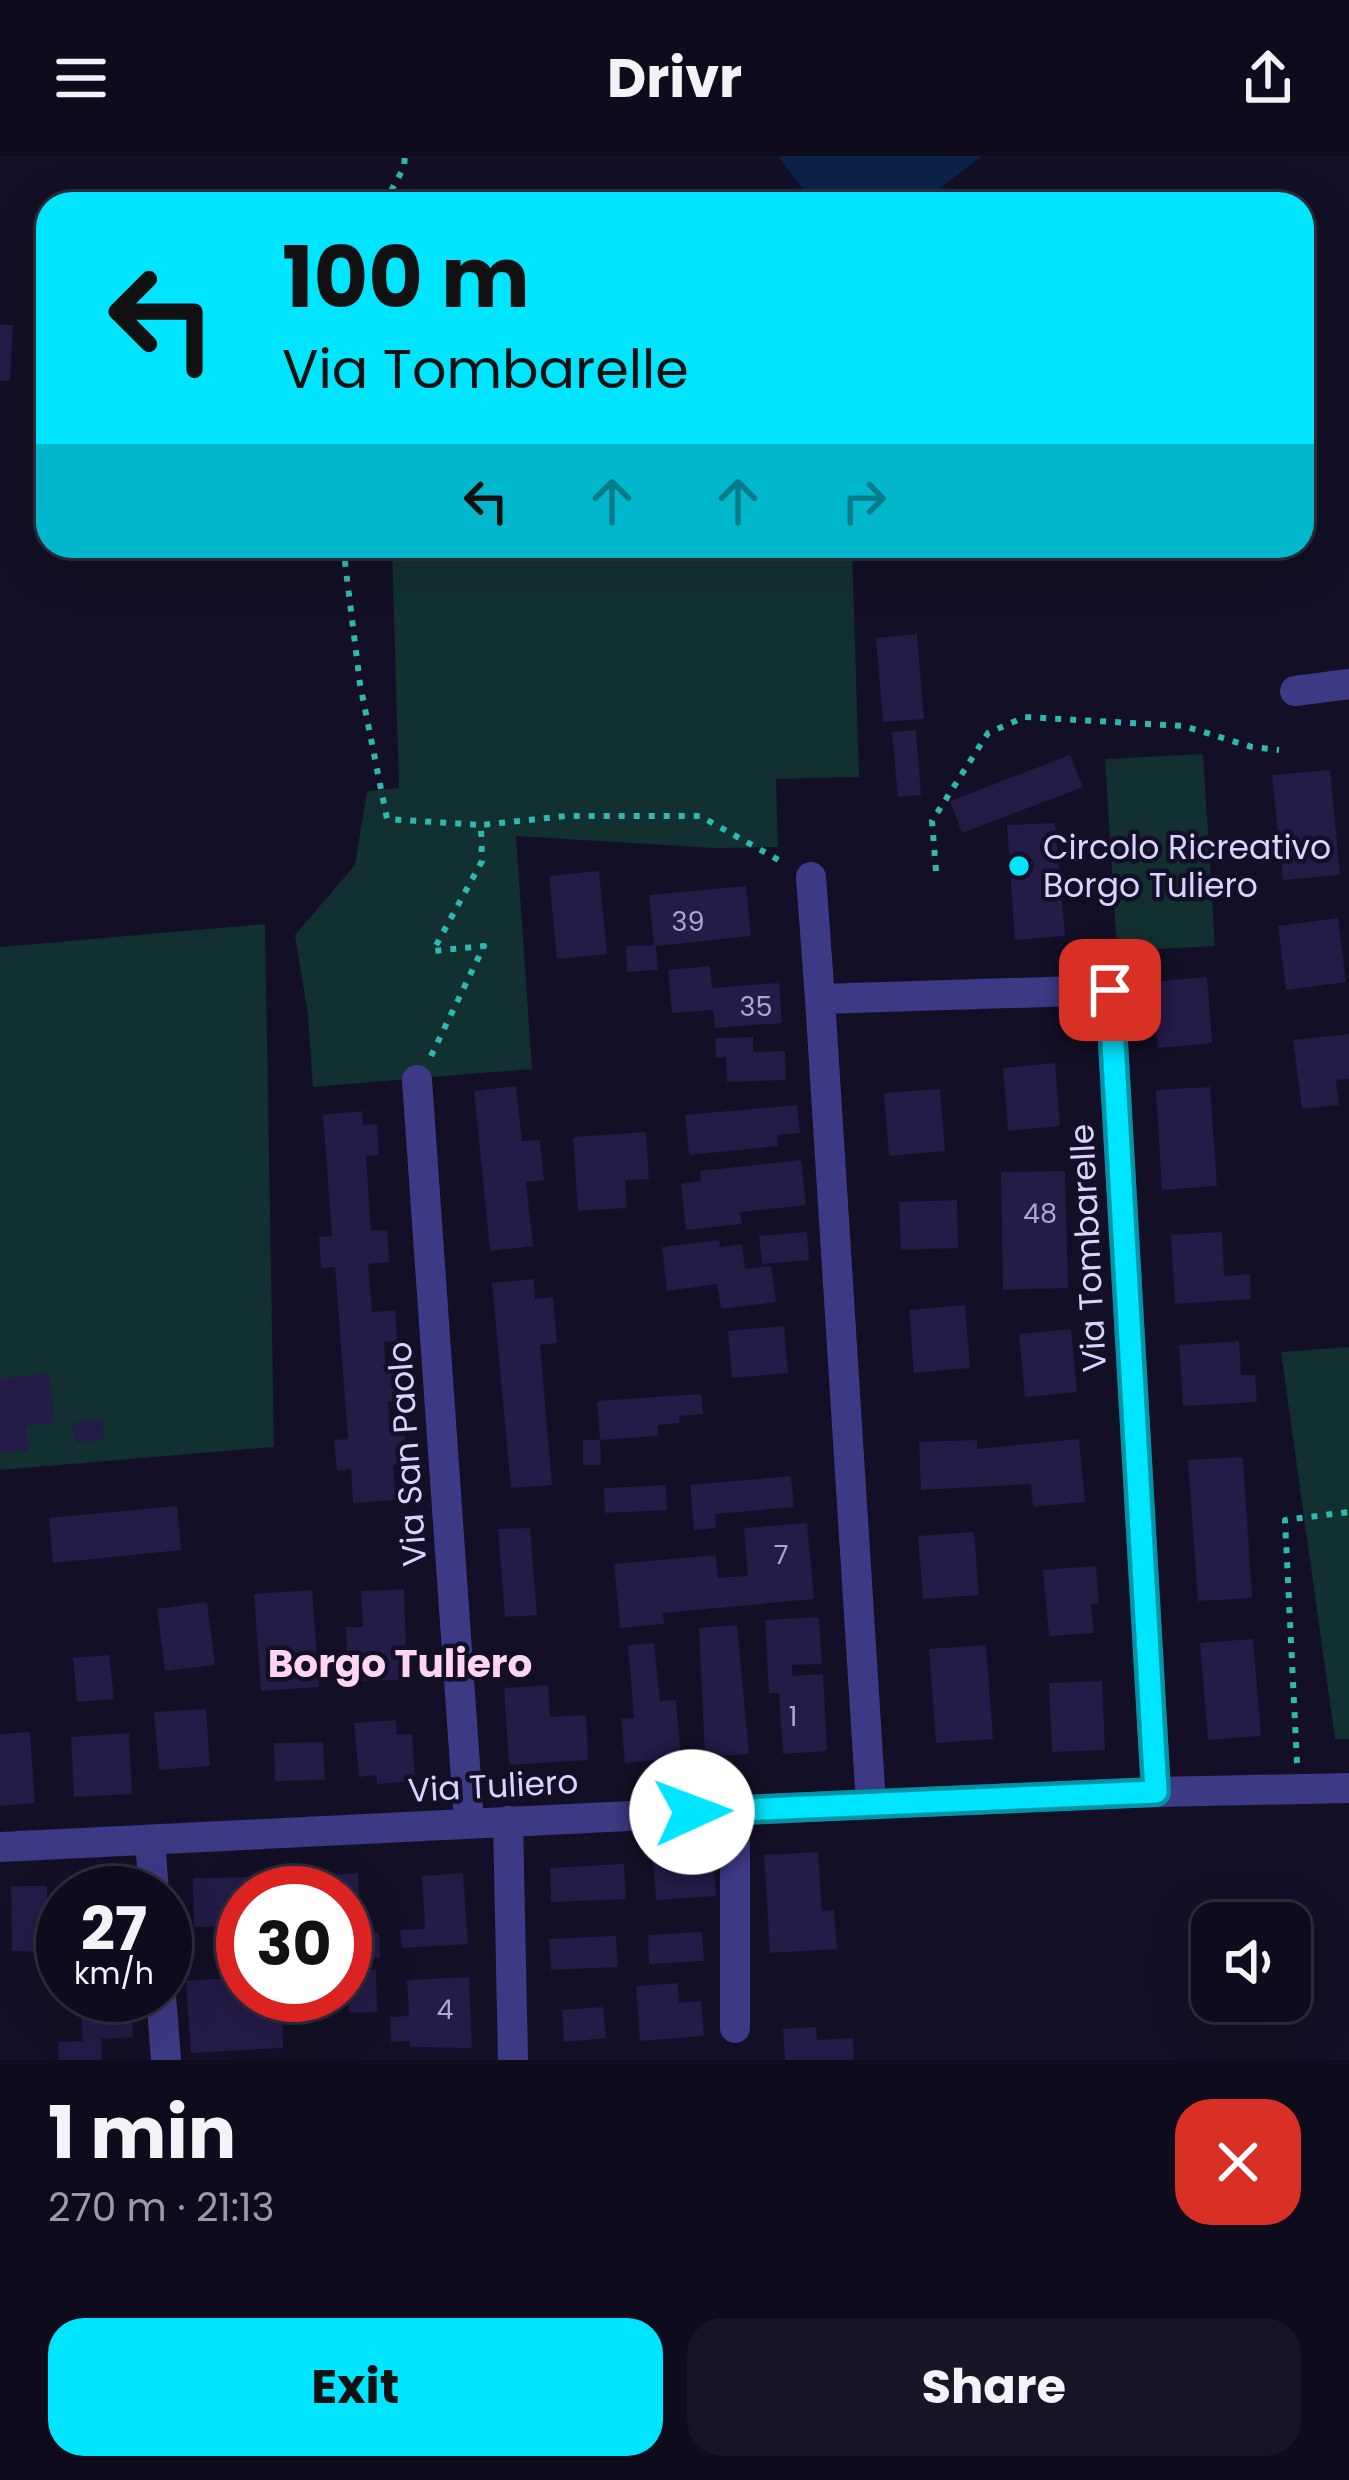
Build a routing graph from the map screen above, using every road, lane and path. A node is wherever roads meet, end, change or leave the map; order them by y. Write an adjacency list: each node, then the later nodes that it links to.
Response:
1 (406, 156): 2 (path)
2 (390, 192)
3 (344, 558): 7 (path)
4 (1349, 684): 5 (street)
5 (1295, 691)
6 (1279, 750): 8 (path)
7 (481, 824): 9 (path); 11 (path)
8 (936, 871)
9 (811, 877): 10 (street)
10 (820, 999): 15 (street, Via Tombarelle); 16 (street)
11 (417, 1080): 19 (street, Via San Paolo)
12 (1349, 1512): 14 (path)
13 (1349, 1788): 14 (street, Via Tuliero)
14 (1299, 1790): 15 (street, Via Tuliero)
15 (1156, 1792): 16 (street, Via Tuliero)
16 (871, 1804): 17 (street, Via Tuliero)
17 (735, 1810): 18 (street, Via Tuliero); 24 (street)
18 (508, 1821): 19 (street, Via Tuliero); 26 (street)
19 (469, 1822): 20 (street, Via Tuliero)
20 (150, 1840): 21 (street, Via Tuliero); 22 (street)
21 (0, 1847)
22 (152, 1866)
23 (163, 2022): 25 (street)
24 (735, 2028)
25 (166, 2060)
26 (513, 2060)

